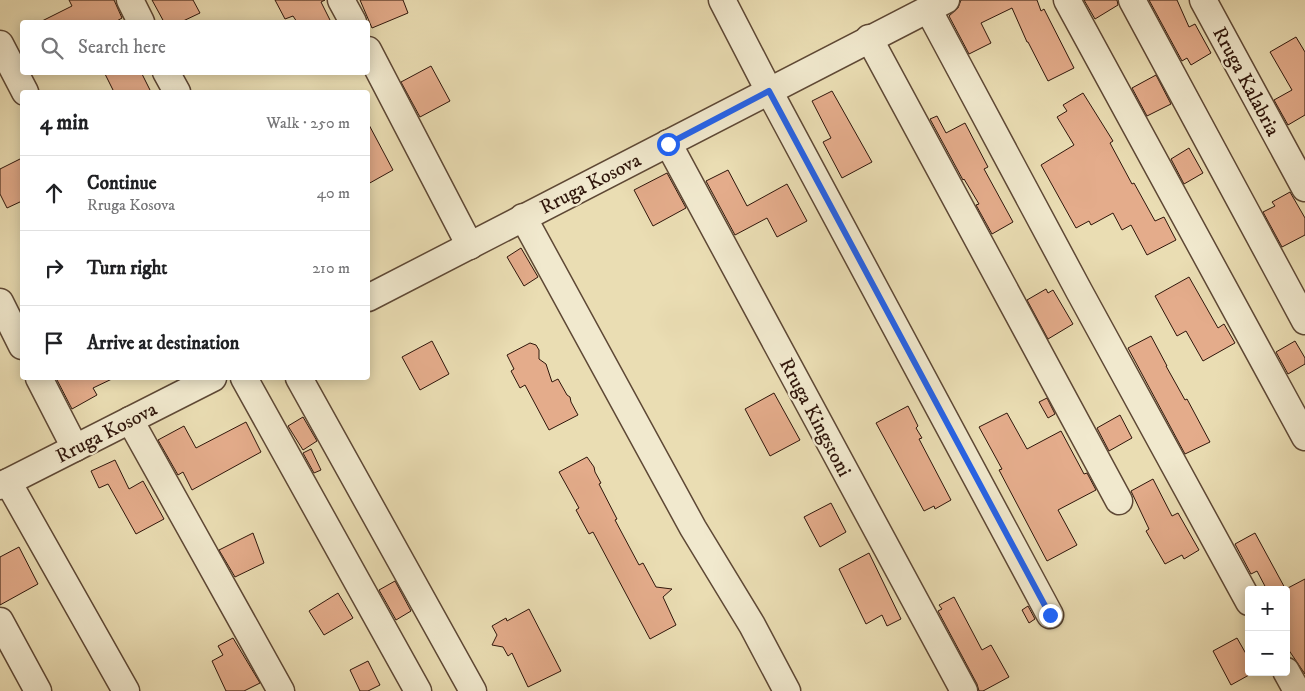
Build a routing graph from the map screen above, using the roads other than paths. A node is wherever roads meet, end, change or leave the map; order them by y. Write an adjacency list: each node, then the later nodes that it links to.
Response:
1 (130, 0): 8 (street)
2 (341, 0): 9 (street)
3 (722, 0): 16 (street)
4 (1067, 0): 31 (street)
5 (1132, 0): 23 (street)
6 (1203, 0): 18 (street, Rruga Kalabria)
7 (923, 6): 10 (street, Rruga Kosova); 35 (street)
8 (140, 20)
9 (352, 20)
10 (869, 38): 16 (street, Rruga Kosova); 34 (street)
11 (0, 44): 14 (street)
12 (370, 54): 20 (street)
13 (168, 75): 15 (street)
14 (24, 90)
15 (175, 90)
16 (769, 91): 17 (street, Rruga Kosova); 36 (street)
17 (668, 144): 19 (street, Rruga Kosova); 45 (street, Rruga Kingstoni)
18 (1305, 188)
19 (523, 218): 20 (street, Rruga Kosova); 44 (street)
20 (470, 246): 21 (street, Rruga Kosova)
21 (370, 297)
22 (0, 302): 24 (street)
23 (1305, 321)
24 (20, 342)
25 (40, 380): 32 (street)
26 (203, 380): 29 (street, Rruga Kosova)
27 (245, 380): 42 (street)
28 (300, 380): 43 (street)
29 (178, 385): 30 (street, Rruga Kosova)
30 (130, 420): 32 (street, Rruga Kosova); 41 (street)
31 (1305, 438)
32 (75, 448): 33 (street, Rruga Kosova)
33 (4, 484): 40 (street)
34 (1119, 501)
35 (1245, 595)
36 (1050, 615)
37 (0, 621): 39 (street)
38 (1289, 676): 46 (street)
39 (38, 691)
40 (126, 691)
41 (281, 691)
42 (418, 691)
43 (473, 691)
44 (787, 691)
45 (964, 691)
46 (1297, 691)

